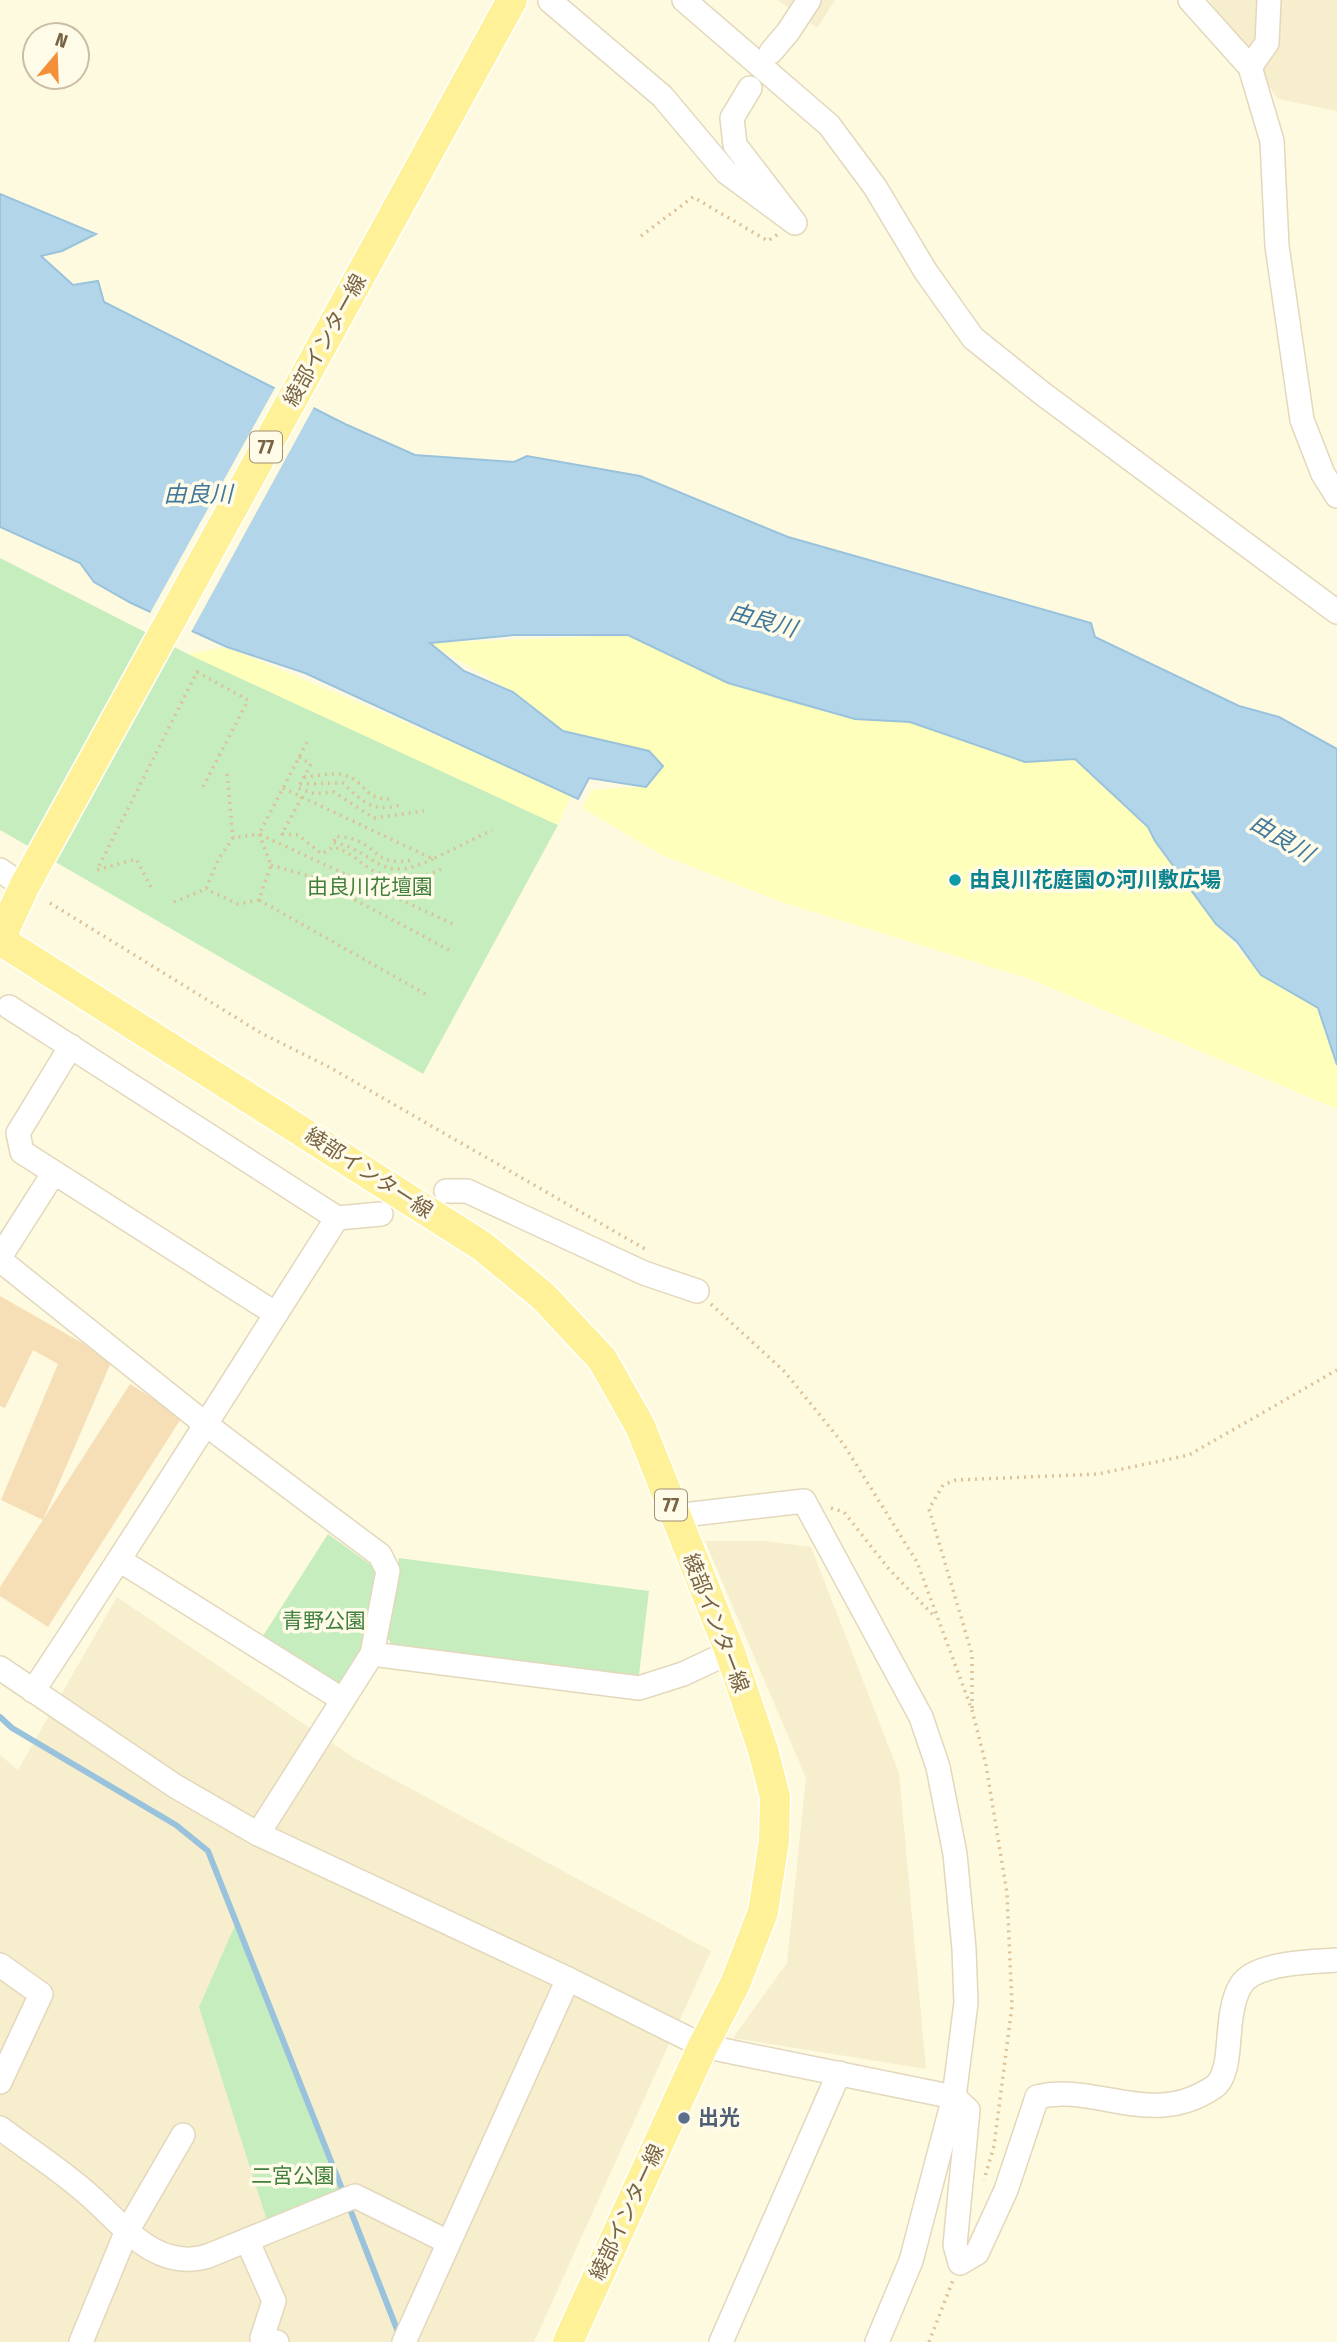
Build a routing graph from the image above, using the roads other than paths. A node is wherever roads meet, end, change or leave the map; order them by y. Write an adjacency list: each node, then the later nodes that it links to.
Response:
1 (684, 0): 11 (street)
2 (809, 0): 7 (street)
3 (1190, 0): 8 (street)
4 (1269, 0): 8 (street)
5 (550, 1): 9 (street)
6 (505, 13): 12 (main road, 綾部インター線 / 77)
7 (771, 52)
8 (1251, 67): 10 (street)
9 (750, 88)
10 (1337, 496)
11 (1337, 611)
12 (16, 873): 13 (main road, 綾部インター線 / 77)
13 (0, 939): 24 (main road, 綾部インター線 / 77)
14 (9, 1007): 15 (street)
15 (71, 1046): 16 (street); 19 (street)
16 (53, 1174): 20 (street); 22 (street)
17 (446, 1191): 21 (street)
18 (381, 1214): 19 (street)
19 (337, 1218): 22 (street)
20 (0, 1258): 23 (street)
21 (697, 1291)
22 (276, 1314): 23 (street)
23 (204, 1423): 25 (street); 27 (street)
24 (675, 1516): 26 (main road, 綾部インター線 / 77); 38 (street)
25 (121, 1561): 29 (street); 30 (street)
26 (730, 1652): 27 (street); 35 (main road, 綾部インター線 / 77)
27 (372, 1654): 30 (street)
28 (0, 1668): 29 (street)
29 (33, 1691): 31 (street)
30 (343, 1700): 31 (street)
31 (258, 1834): 34 (street)
32 (1337, 1960): 38 (street)
33 (0, 1965): 37 (street)
34 (568, 1979): 35 (street); 43 (street)
35 (703, 2046): 36 (street); 47 (main road, 綾部インター線 / 77)
36 (838, 2073): 38 (street); 48 (street)
37 (0, 2082)
38 (954, 2097): 49 (street)
39 (0, 2128): 41 (street)
40 (183, 2135): 41 (street)
41 (126, 2233): 42 (street); 44 (street)
42 (247, 2240): 43 (street); 45 (street)
43 (448, 2242): 46 (street)
44 (81, 2342)
45 (277, 2342)
46 (404, 2342)
47 (568, 2342)
48 (721, 2342)
49 (877, 2342)

